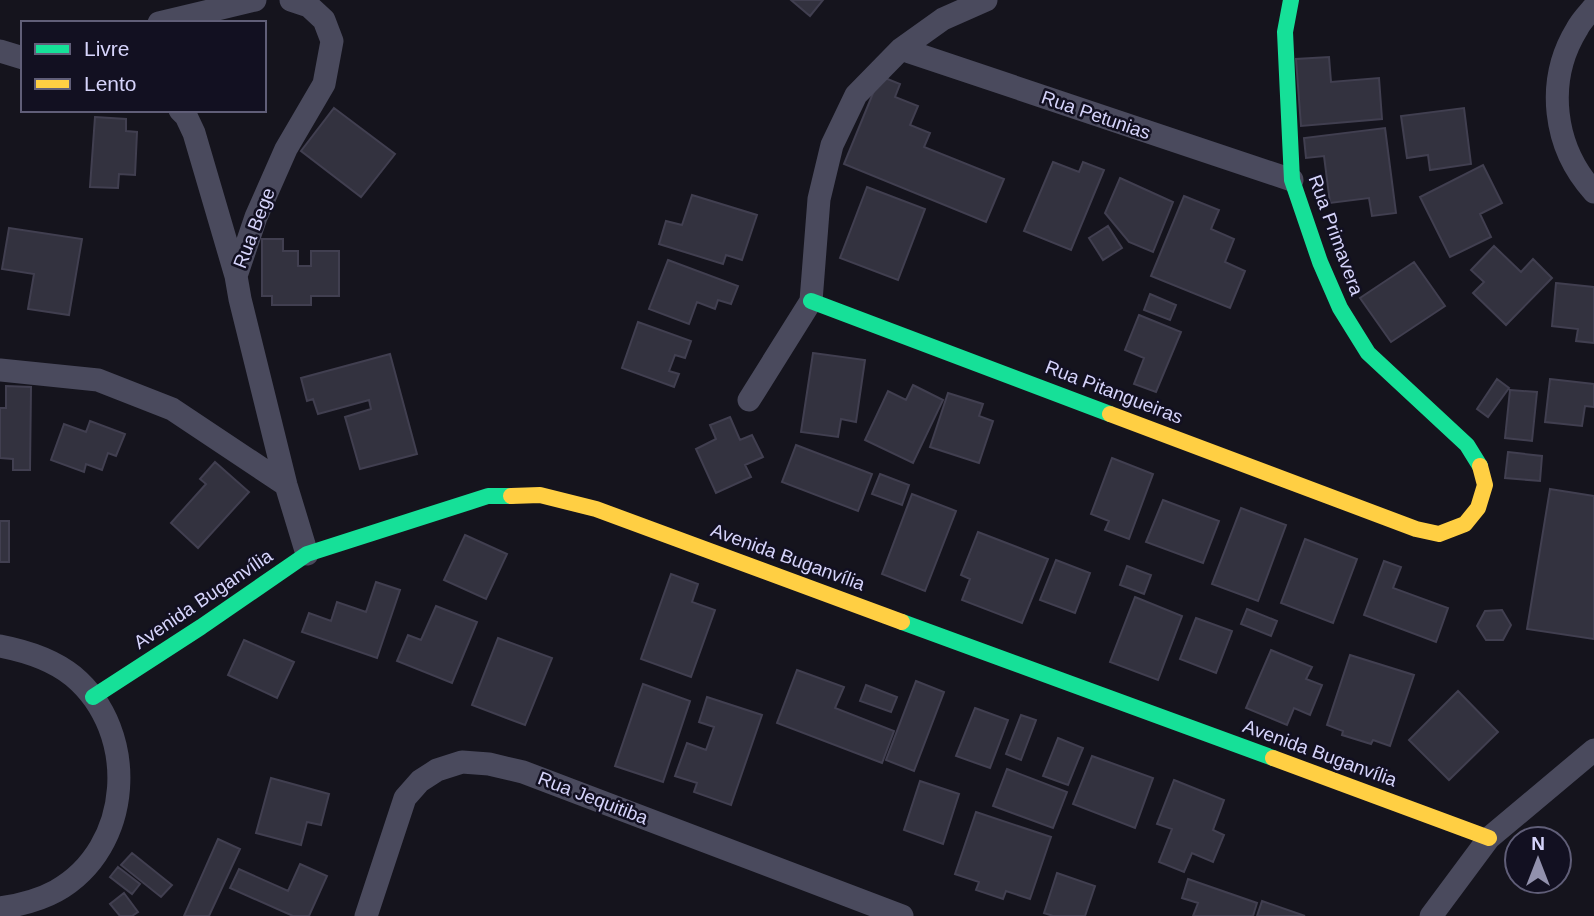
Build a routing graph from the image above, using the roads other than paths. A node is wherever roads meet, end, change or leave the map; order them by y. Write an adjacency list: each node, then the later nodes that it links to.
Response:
1 (255, 0): 6 (street)
2 (291, 0): 14 (street, Rua Bege)
3 (986, 0): 8 (street)
4 (1291, 0): 12 (street, Rua Primavera)
5 (1594, 7): 13 (street)
6 (167, 21)
7 (21, 46): 9 (street)
8 (901, 49): 12 (street, Rua Petunias); 15 (street)
9 (0, 50): 10 (street)
10 (21, 57)
11 (182, 112): 14 (street)
12 (1292, 180): 19 (street, Rua Primavera)
13 (1594, 192)
14 (236, 276): 18 (street, Rua Bege)
15 (811, 301): 17 (street); 19 (street, Rua Pitangueiras)
16 (0, 370): 18 (street)
17 (749, 400)
18 (286, 485): 20 (street, Rua Bege)
19 (1401, 523)
20 (307, 554): 22 (street, Avenida Buganvília); 24 (street, Avenida Buganvília)
21 (0, 646): 22 (street)
22 (93, 697): 25 (street)
23 (1594, 750): 24 (street)
24 (1489, 838): 28 (street)
25 (0, 908)
26 (366, 916): 27 (street, Rua Jequitiba)
27 (902, 916)
28 (1431, 916)

